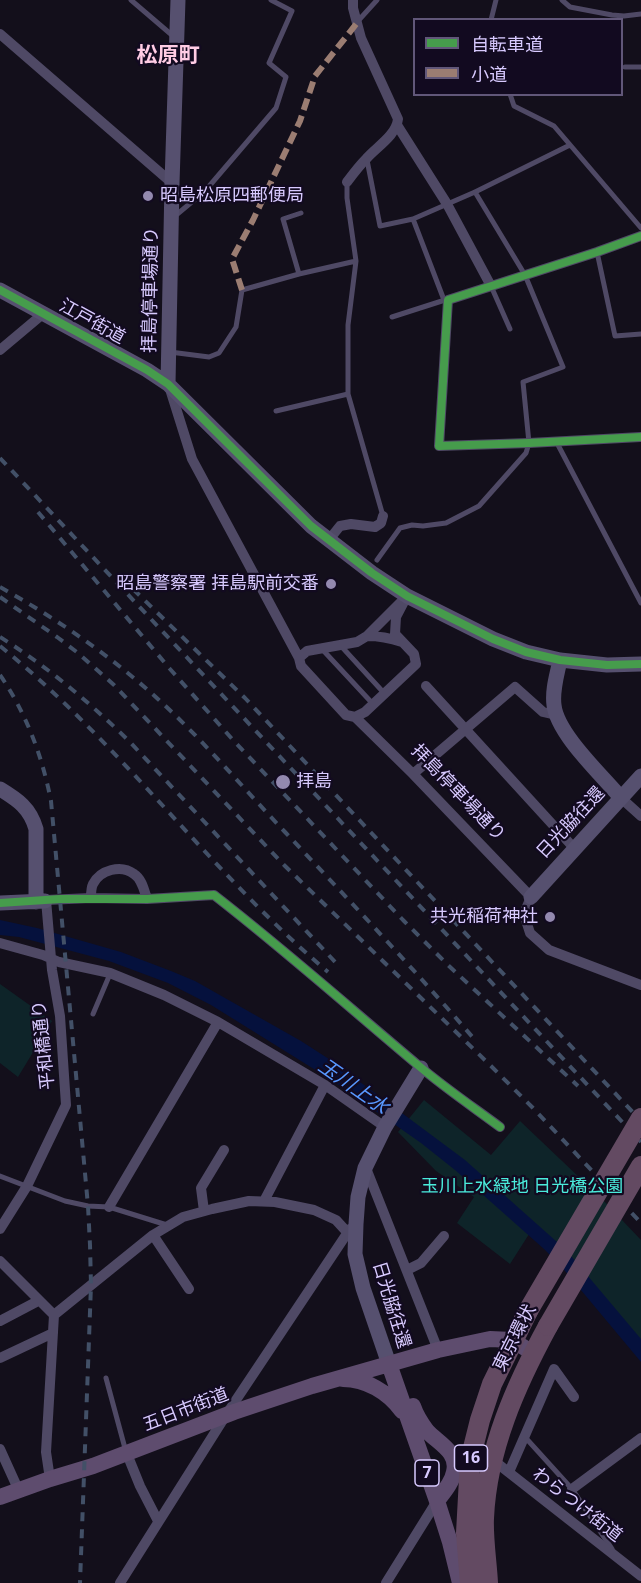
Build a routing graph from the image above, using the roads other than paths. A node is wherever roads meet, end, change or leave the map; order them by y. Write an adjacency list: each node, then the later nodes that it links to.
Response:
1 (131, 0): 12 (lane)
2 (178, 0): 12 (street, 拝島停車場通り)
3 (271, 0): 24 (lane)
4 (353, 0): 10 (street)
5 (377, 0): 10 (lane)
6 (496, 0): 9 (lane)
7 (562, 0): 8 (lane)
8 (641, 15)
9 (492, 18)
10 (357, 23): 16 (street)
11 (0, 34): 20 (street)
12 (177, 39): 20 (street, 拝島停車場通り)
13 (625, 67): 14 (lane)
14 (641, 67)
15 (511, 96): 17 (lane)
16 (397, 125): 18 (street); 22 (street)
17 (570, 145): 21 (lane); 26 (lane)
18 (366, 158): 19 (street); 25 (lane)
19 (347, 182): 29 (lane)
20 (172, 183): 24 (street, 拝島停車場通り)
21 (474, 192): 22 (lane); 31 (lane)
22 (447, 204): 25 (lane); 32 (street)
23 (301, 213): 30 (lane)
24 (172, 219): 40 (street, 拝島停車場通り)
25 (413, 219): 34 (lane)
26 (641, 228)
27 (641, 236): 28 (street)
28 (597, 252): 31 (street); 38 (lane)
29 (356, 261): 30 (lane); 42 (lane)
30 (298, 274): 40 (lane)
31 (525, 275): 32 (street); 46 (lane)
32 (491, 286): 34 (street); 37 (lane)
33 (0, 290): 35 (street, 江戸街道)
34 (446, 300): 36 (lane); 46 (street)
35 (44, 313): 39 (street); 41 (street, 江戸街道)
36 (392, 317)
37 (510, 328)
38 (641, 334)
39 (0, 350)
40 (169, 352): 41 (street, 拝島停車場通り)
41 (168, 384): 48 (street, 江戸街道); 56 (street, 拝島停車場通り)
42 (348, 394): 43 (lane); 47 (lane)
43 (276, 411)
44 (641, 437): 45 (street)
45 (557, 442): 46 (street); 51 (lane)
46 (529, 443): 49 (lane)
47 (383, 516): 48 (street)
48 (328, 541): 50 (street, 江戸街道)
49 (377, 560)
50 (407, 596): 52 (street); 53 (street); 57 (street, 江戸街道)
51 (641, 603)
52 (367, 636): 53 (street); 54 (street)
53 (402, 642): 60 (street)
54 (340, 645): 55 (street); 60 (lane)
55 (321, 648): 56 (street); 61 (lane)
56 (299, 657): 63 (street, 拝島停車場通り)
57 (560, 660): 58 (street, 江戸街道); 62 (street)
58 (641, 664)
59 (426, 686): 64 (street)
60 (384, 693): 61 (street)
61 (373, 704): 63 (street)
62 (556, 715): 64 (street); 68 (street)
63 (356, 717): 65 (street, 拝島停車場通り)
64 (465, 729): 65 (street); 70 (street)
65 (413, 774): 71 (street, 拝島停車場通り)
66 (641, 776): 68 (street, 日光脇往還)
67 (0, 789): 74 (street)
68 (621, 798): 69 (street); 70 (street, 日光脇往還)
69 (641, 816)
70 (574, 848): 71 (street, 日光脇往還)
71 (531, 897): 79 (street)
72 (91, 898): 73 (street); 73 (street); 74 (street)
73 (147, 899): 82 (street)
74 (41, 901): 75 (street); 77 (street, 平和橋通り)
75 (0, 903)
76 (0, 943): 77 (street)
77 (51, 954): 78 (street); 91 (street, 平和橋通り)
78 (110, 973): 80 (lane); 81 (street)
79 (641, 985)
80 (93, 1014)
81 (218, 1022): 83 (street); 93 (street)
82 (421, 1068): 85 (street, 日光脇往還); 86 (street)
83 (325, 1085): 85 (street); 92 (street)
84 (641, 1118): 107 (highway, 東京環状 / 16, bridge)
85 (387, 1123): 89 (street, 日光脇往還)
86 (500, 1127)
87 (224, 1150): 94 (street)
88 (641, 1166): 109 (highway, 東京環状 / 16, bridge)
89 (365, 1168): 96 (street, 日光脇往還); 101 (street)
90 (0, 1176): 91 (lane)
91 (27, 1186): 93 (lane); 97 (street, 平和橋通り)
92 (264, 1202): 94 (street); 96 (street)
93 (110, 1207): 95 (lane)
94 (204, 1211): 95 (street)
95 (168, 1226): 98 (street)
96 (351, 1228): 111 (street, 日光脇往還); 115 (street)
97 (0, 1229)
98 (153, 1235): 102 (street); 104 (street)
99 (444, 1236): 101 (street)
100 (0, 1261): 103 (street)
101 (406, 1270): 108 (street)
102 (189, 1289)
103 (38, 1301): 104 (street); 105 (street)
104 (54, 1315): 106 (street)
105 (0, 1321)
106 (53, 1333): 110 (street); 123 (street)
107 (513, 1340): 108 (main road, 五日市街道); 109 (main road); 134 (highway, 東京環状 / 16)
108 (438, 1350): 111 (main road, 五日市街道)
109 (533, 1353): 121 (highway, 東京環状 / 16)
110 (0, 1358)
111 (389, 1364): 113 (main road, 五日市街道); 116 (main road, 7); 127 (main road)
112 (106, 1378): 120 (lane)
113 (336, 1379): 115 (main road, 五日市街道); 116 (main road)
114 (574, 1397): 117 (street)
115 (226, 1415): 120 (main road, 五日市街道); 128 (street)
116 (409, 1422): 127 (main road, 7)
117 (523, 1436): 122 (street); 124 (lane)
118 (641, 1438): 124 (street)
119 (0, 1449): 125 (street)
120 (127, 1454): 123 (main road, 五日市街道); 128 (street)
121 (493, 1460): 122 (street, わらつけ街道); 135 (highway, 東京環状 / 16)
122 (508, 1472): 129 (street, わらつけ街道)
123 (50, 1479): 125 (main road, 五日市街道)
124 (572, 1489): 129 (lane)
125 (19, 1491): 126 (main road, 五日市街道)
126 (0, 1497)
127 (437, 1501): 132 (street); 133 (main road, 7)
128 (158, 1521): 131 (street)
129 (618, 1558): 130 (street, わらつけ街道)
130 (641, 1576)
131 (120, 1583)
132 (386, 1583)
133 (460, 1583)
134 (470, 1583)
135 (488, 1583)

